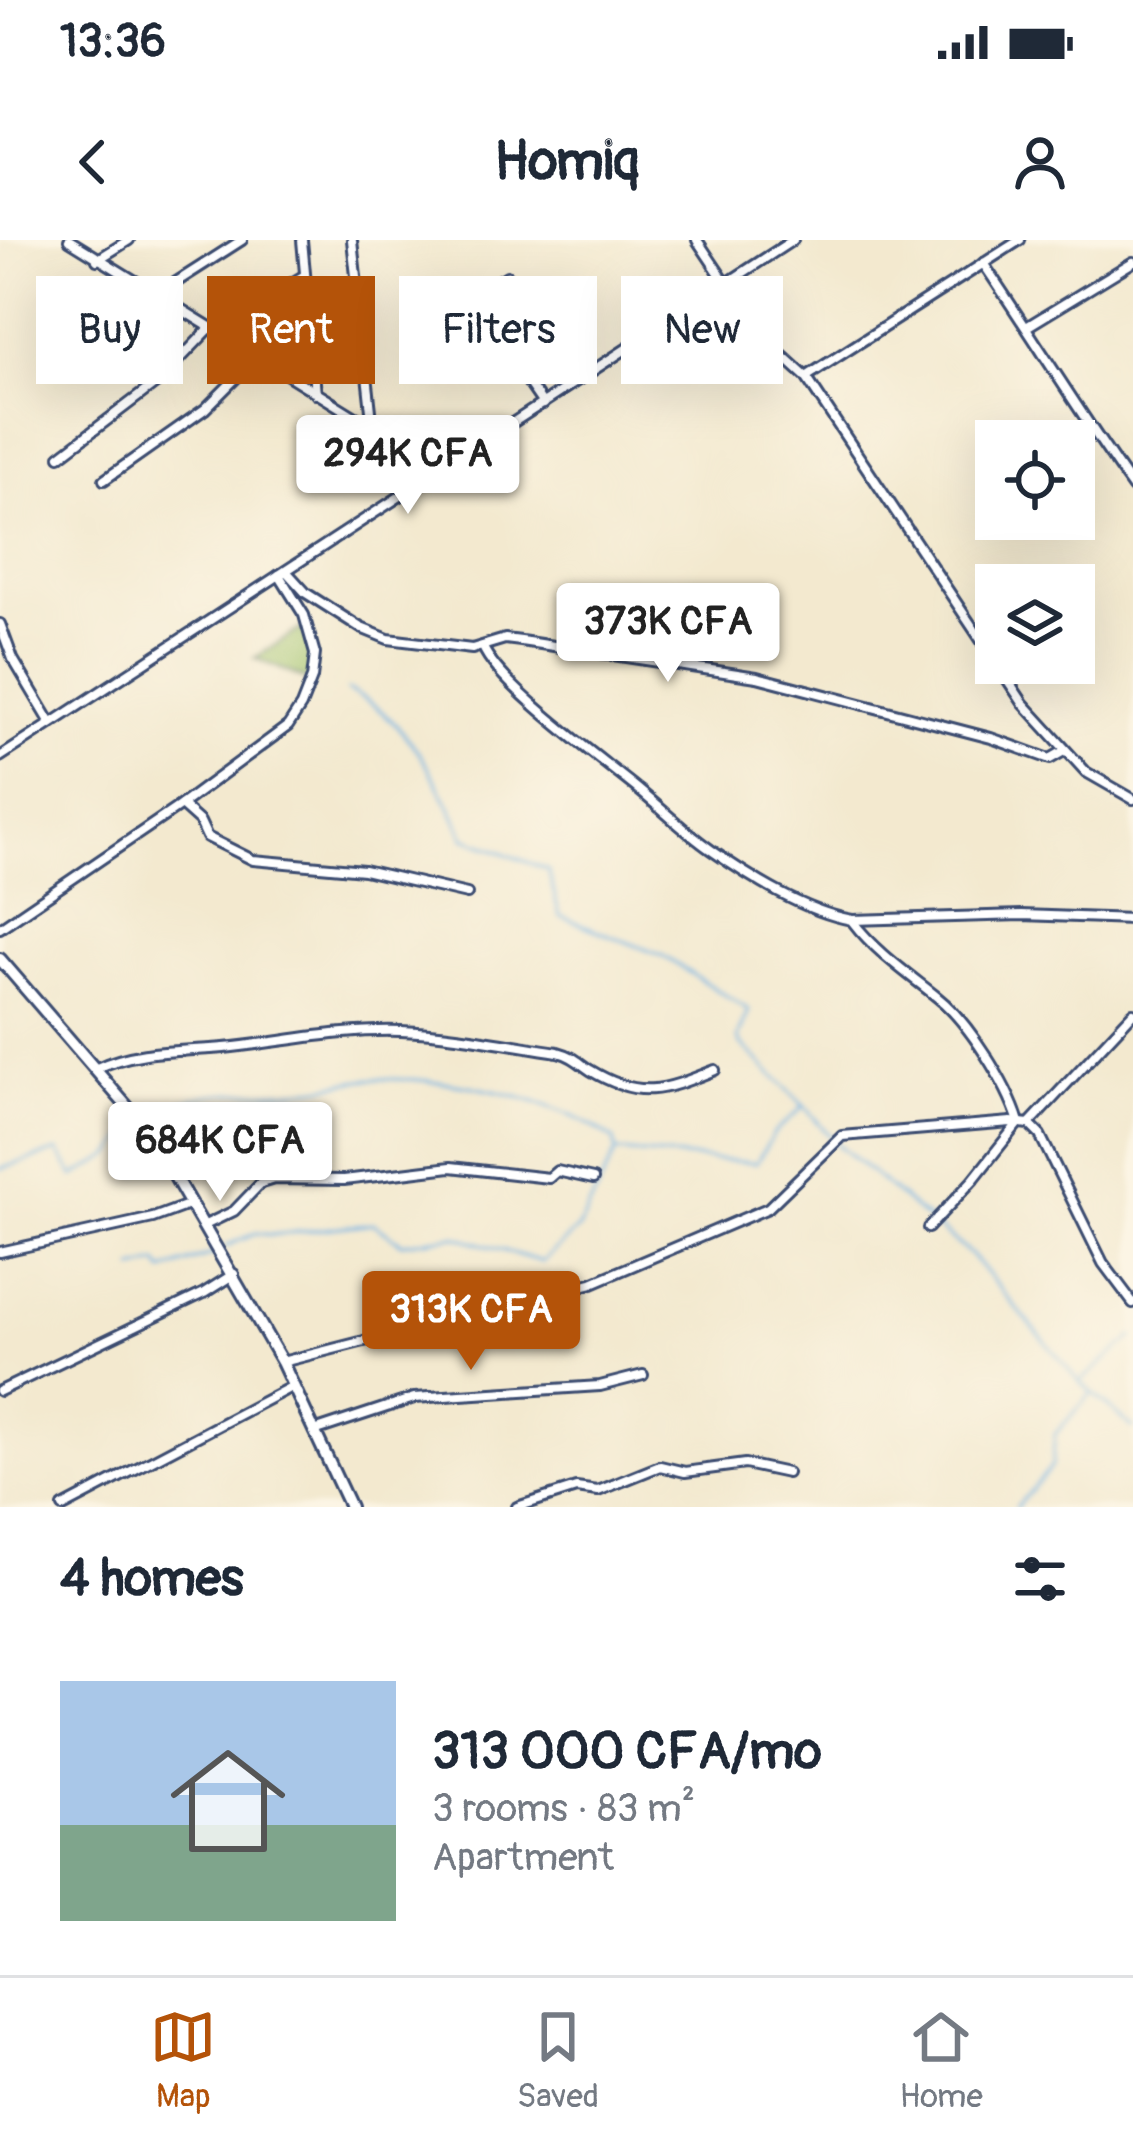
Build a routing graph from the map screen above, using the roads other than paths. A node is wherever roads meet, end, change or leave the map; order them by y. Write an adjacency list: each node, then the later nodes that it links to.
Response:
1 (69, 240): 10 (street)
2 (129, 240): 10 (street)
3 (242, 240): 9 (street)
4 (302, 240): 13 (street)
5 (352, 240): 28 (street)
6 (697, 240): 16 (street)
7 (793, 240): 17 (street)
8 (1020, 240): 12 (street)
9 (228, 244): 15 (street)
10 (98, 260): 14 (street)
11 (1133, 262): 18 (street)
12 (983, 263): 18 (street); 22 (street)
13 (305, 275): 26 (street)
14 (125, 276)
15 (183, 276)
16 (719, 276)
17 (739, 276)
18 (1028, 326): 32 (street)
19 (207, 334): 29 (street)
20 (621, 353): 27 (street)
21 (783, 356): 22 (street)
22 (806, 377): 37 (street)
23 (230, 384): 31 (street)
24 (300, 384): 26 (street)
25 (529, 384): 27 (street)
26 (316, 394): 28 (street)
27 (543, 404): 30 (street)
28 (373, 429): 30 (street)
29 (60, 456)
30 (434, 475): 33 (street)
31 (104, 480)
32 (1133, 488)
33 (282, 573): 35 (street); 36 (street); 40 (street)
34 (0, 624): 36 (street)
35 (483, 647): 37 (street); 43 (street)
36 (52, 723): 38 (street)
37 (1064, 751): 39 (street)
38 (0, 758)
39 (1133, 799)
40 (182, 806): 41 (street); 44 (street)
41 (466, 894)
42 (1133, 919): 43 (street)
43 (852, 920): 49 (street)
44 (0, 928)
45 (0, 958): 47 (street)
46 (1133, 1013): 49 (street)
47 (97, 1068): 48 (street); 51 (street)
48 (715, 1070)
49 (1024, 1123): 52 (street); 56 (street); 57 (street)
50 (593, 1179): 53 (street)
51 (193, 1203): 53 (street); 54 (street)
52 (931, 1225)
53 (206, 1226): 55 (street)
54 (0, 1252)
55 (234, 1274): 57 (street); 60 (street)
56 (1133, 1303)
57 (281, 1362): 59 (street)
58 (643, 1375): 61 (street)
59 (292, 1386): 61 (street); 63 (street)
60 (0, 1391)
61 (314, 1432): 64 (street)
62 (787, 1473): 65 (street)
63 (63, 1507)
64 (350, 1507)
65 (517, 1507)

